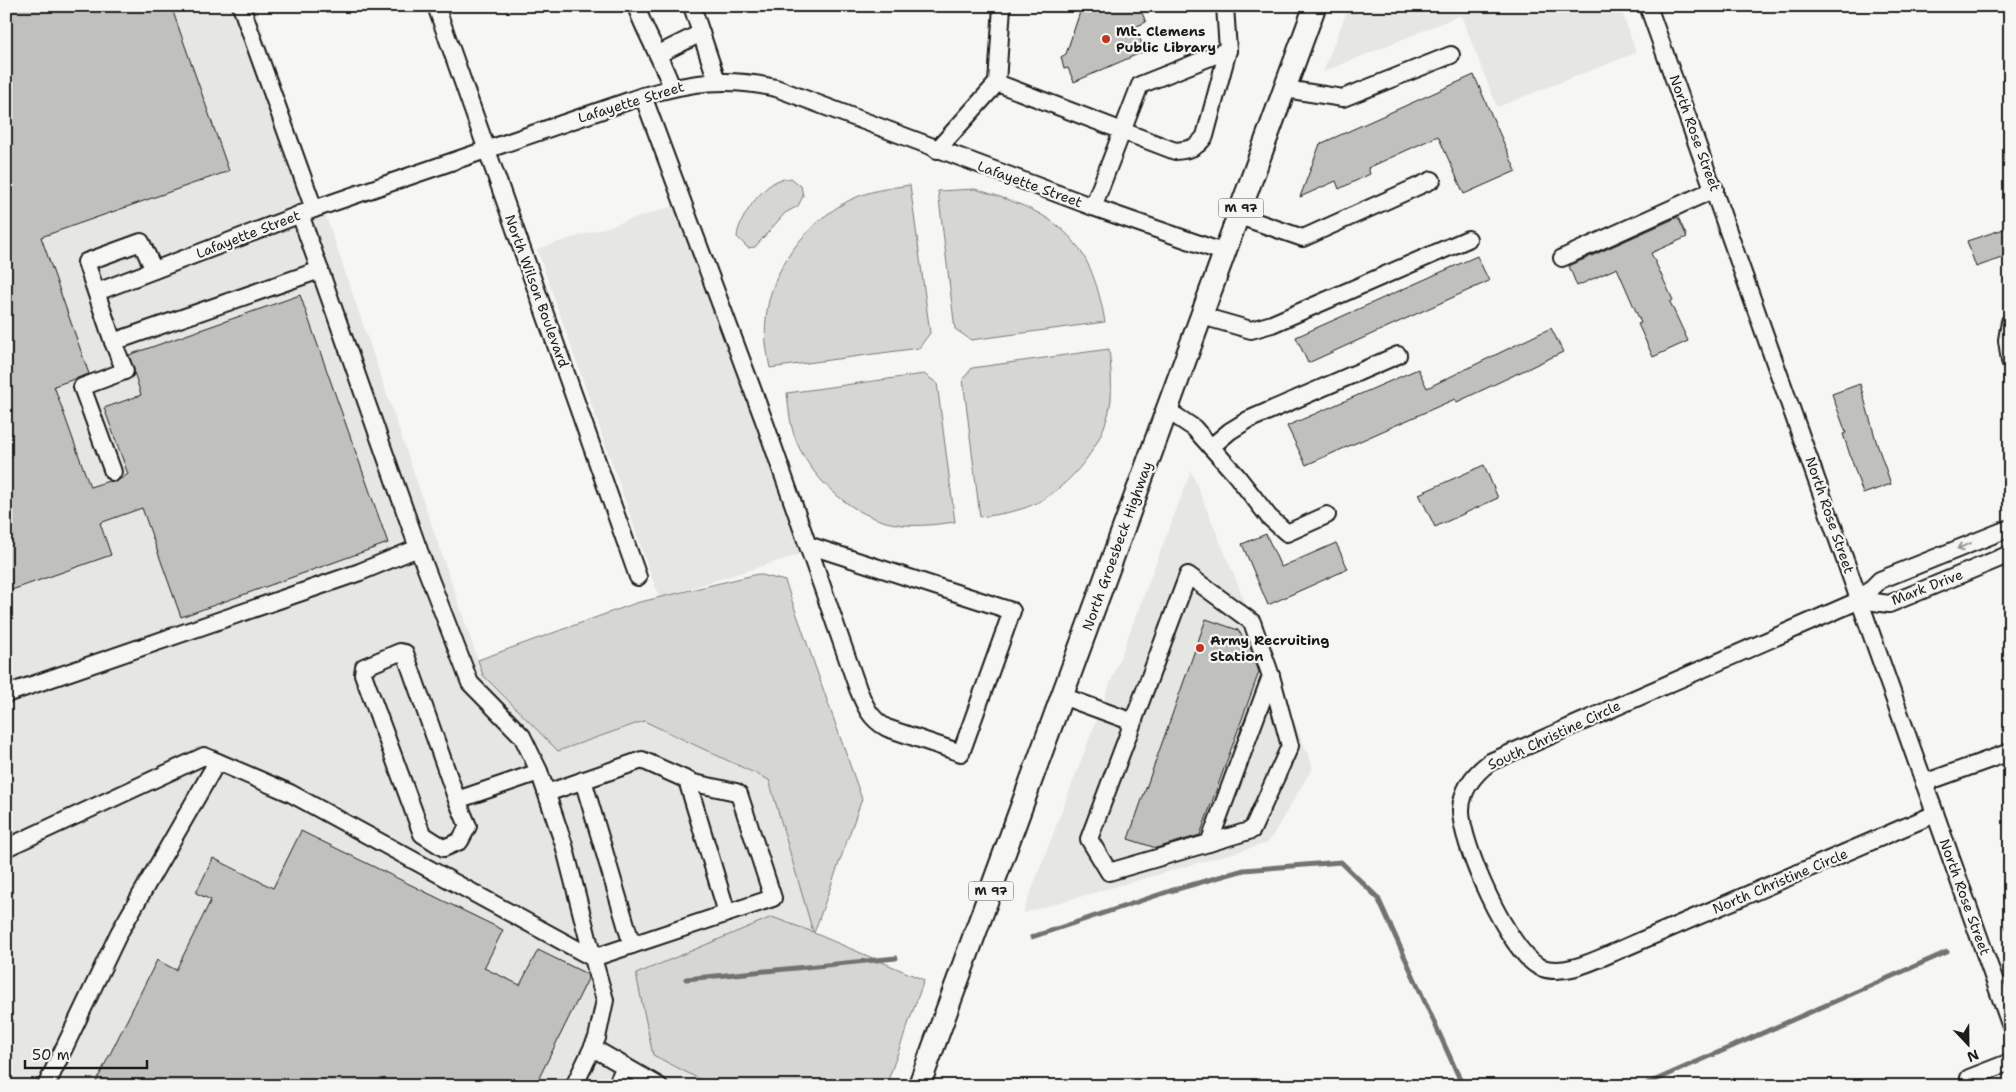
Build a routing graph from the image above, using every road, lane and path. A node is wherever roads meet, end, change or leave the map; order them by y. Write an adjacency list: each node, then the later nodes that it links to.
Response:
1 (241, 6): 24 (street)
2 (436, 6): 20 (street, North Wilson Boulevard)
3 (636, 6): 11 (street)
4 (692, 6): 9 (street)
5 (1002, 6): 14 (street)
6 (1225, 6): 10 (street)
7 (1315, 6): 16 (main road, North Groesbeck Highway / M 97)
8 (1648, 6): 22 (street, North Rose Street)
9 (701, 33): 11 (street); 13 (street)
10 (1228, 50): 18 (street); 18 (street)
11 (659, 54): 15 (street)
12 (1452, 55): 16 (street)
13 (717, 81): 15 (street, Lafayette Street); 19 (street, Lafayette Street)
14 (997, 83): 18 (street); 19 (street)
15 (672, 88): 17 (street, Lafayette Street)
16 (1285, 89): 25 (main road, North Groesbeck Highway / M 97)
17 (643, 96): 20 (street, Lafayette Street); 42 (street)
18 (1123, 132): 23 (street)
19 (938, 150): 23 (street, Lafayette Street)
20 (487, 151): 24 (street, Lafayette Street); 45 (street, North Wilson Boulevard)
21 (1432, 180): 25 (street)
22 (1715, 189): 28 (street); 46 (street, North Rose Street)
23 (1093, 207): 27 (street, Lafayette Street)
24 (307, 212): 29 (street, Lafayette Street); 30 (street)
25 (1239, 216): 27 (main road, North Groesbeck Highway / M 97)
26 (1468, 238): 32 (street)
27 (1225, 253): 32 (main road, North Groesbeck Highway / M 97)
28 (1562, 258)
29 (154, 270): 31 (street, Lafayette Street); 31 (street)
30 (320, 270): 34 (street); 43 (street)
31 (97, 292): 34 (street)
32 (1202, 316): 37 (main road, North Groesbeck Highway / M 97)
33 (2010, 322): 36 (street)
34 (113, 342): 39 (street)
35 (1398, 355): 38 (street)
36 (2010, 361)
37 (1168, 410): 38 (street); 49 (main road, North Groesbeck Highway / M 97)
38 (1211, 447): 40 (street)
39 (113, 472)
40 (1327, 514)
41 (2010, 528): 46 (street, Mark Drive, one-way to 46)
42 (808, 545): 42 (street)
43 (418, 548): 48 (street); 53 (street)
44 (2010, 554): 46 (street, Mark Drive)
45 (638, 576)
46 (1860, 600): 56 (street, North Rose Street); 64 (street, South Christine Circle)
47 (1271, 676): 50 (street); 60 (street); 60 (street)
48 (6, 694)
49 (1062, 696): 50 (street); 74 (main road, North Groesbeck Highway / M 97)
50 (1133, 722): 60 (street)
51 (2010, 752): 56 (street)
52 (217, 762): 61 (street); 65 (street); 70 (street)
53 (539, 772): 57 (street); 58 (street)
54 (583, 780): 55 (street); 57 (street); 63 (street)
55 (687, 780): 62 (street); 62 (street)
56 (1924, 783): 59 (street, North Rose Street)
57 (547, 793): 65 (street)
58 (457, 800): 58 (street)
59 (1935, 814): 64 (street, North Christine Circle); 66 (street, North Rose Street)
60 (1209, 843)
61 (6, 848)
62 (727, 913): 63 (street)
63 (632, 944): 65 (street)
64 (1624, 948)
65 (593, 958): 67 (street)
66 (2010, 1024)
67 (593, 1048): 69 (street); 71 (street)
68 (2010, 1062): 75 (street)
69 (625, 1066): 72 (street); 73 (street)
70 (46, 1086)
71 (574, 1086)
72 (616, 1086)
73 (659, 1086)
74 (919, 1086)
75 (1971, 1086)

